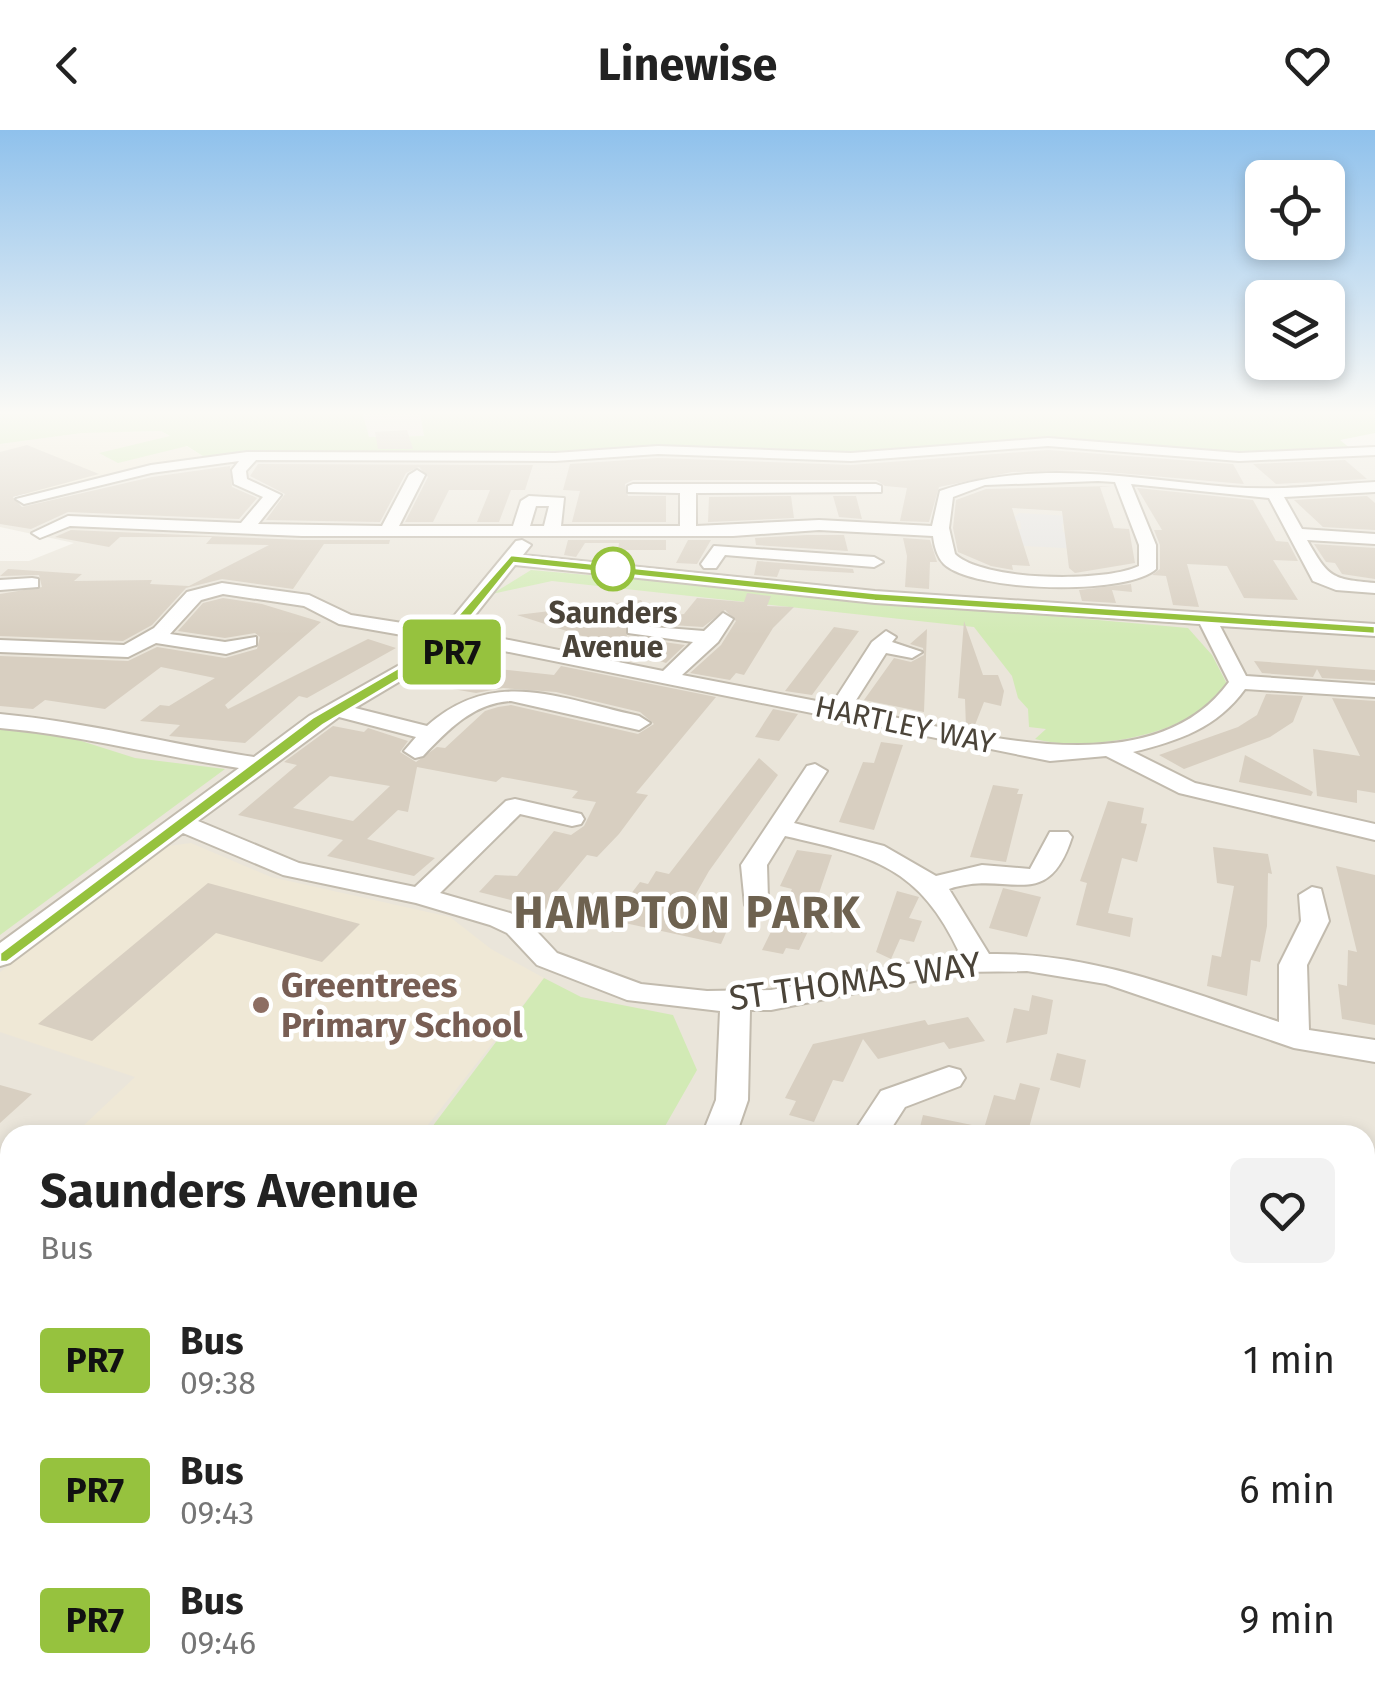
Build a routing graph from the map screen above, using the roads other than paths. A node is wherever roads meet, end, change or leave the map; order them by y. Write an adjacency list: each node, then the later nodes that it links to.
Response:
1 (69, 488): 19 (street)
2 (255, 488): 21 (street)
3 (395, 488): 16 (street)
4 (411, 488): 24 (street)
5 (546, 488): 18 (street)
6 (688, 488): 7 (street); 14 (street); 23 (street)
7 (698, 488)
8 (811, 488): 20 (street)
9 (853, 488): 15 (street)
10 (956, 488): 25 (street)
11 (1124, 488): 33 (street)
12 (1182, 488): 17 (street)
13 (1365, 488): 17 (street)
14 (633, 489)
15 (876, 490)
16 (382, 491)
17 (1274, 493): 27 (street)
18 (543, 497): 22 (street); 22 (street)
19 (68, 520): 21 (street); 26 (street)
20 (819, 524): 25 (street); 29 (street)
21 (246, 528): 24 (street)
22 (536, 528): 23 (street); 24 (street); 30 (street)
23 (688, 530): 29 (street)
24 (388, 531)
25 (940, 531): 33 (street)
26 (40, 533)
27 (1298, 534): 28 (street); 36 (street)
28 (1375, 539)
29 (735, 540): 31 (street); 32 (street)
30 (511, 558): 37 (street); 40 (street)
31 (710, 564)
32 (874, 565)
33 (1046, 579): 37 (street)
34 (32, 583): 35 (street)
35 (0, 586)
36 (1375, 588)
37 (1052, 610): 39 (street)
38 (724, 619): 45 (street)
39 (1208, 620): 42 (street); 52 (street)
40 (460, 621): 43 (street); 47 (street)
41 (635, 629): 45 (street)
42 (1375, 630)
43 (415, 631): 44 (street); 49 (street)
44 (154, 636): 46 (street); 48 (street)
45 (711, 638): 51 (street)
46 (250, 640)
47 (482, 640): 49 (street); 51 (street, HARTLEY WAY)
48 (0, 646)
49 (436, 652): 54 (street)
50 (912, 652): 55 (street)
51 (671, 675): 55 (street, HARTLEY WAY)
52 (1240, 682): 53 (street); 60 (street, HARTLEY WAY)
53 (1375, 691)
54 (336, 710): 58 (street); 61 (street)
55 (839, 710): 60 (street, HARTLEY WAY)
56 (0, 721): 61 (street)
57 (639, 723): 58 (street)
58 (432, 734): 59 (street)
59 (415, 751)
60 (1113, 752): 66 (street)
61 (258, 764): 64 (street)
62 (815, 771): 65 (street)
63 (572, 819): 70 (street)
64 (180, 823): 70 (street, ST THOMAS WAY); 72 (street)
65 (776, 828): 68 (street); 71 (street)
66 (1375, 832)
67 (1060, 837): 68 (street)
68 (935, 885): 73 (street)
69 (1312, 895): 75 (street)
70 (421, 896): 74 (street, ST THOMAS WAY)
71 (755, 899)
72 (0, 957)
73 (978, 961): 74 (street, ST THOMAS WAY); 75 (street, ST THOMAS WAY)
74 (735, 1002): 78 (street)
75 (1294, 1038): 76 (street, ST THOMAS WAY)
76 (1375, 1051)
77 (948, 1078): 79 (street)
78 (723, 1125)
79 (876, 1125)

